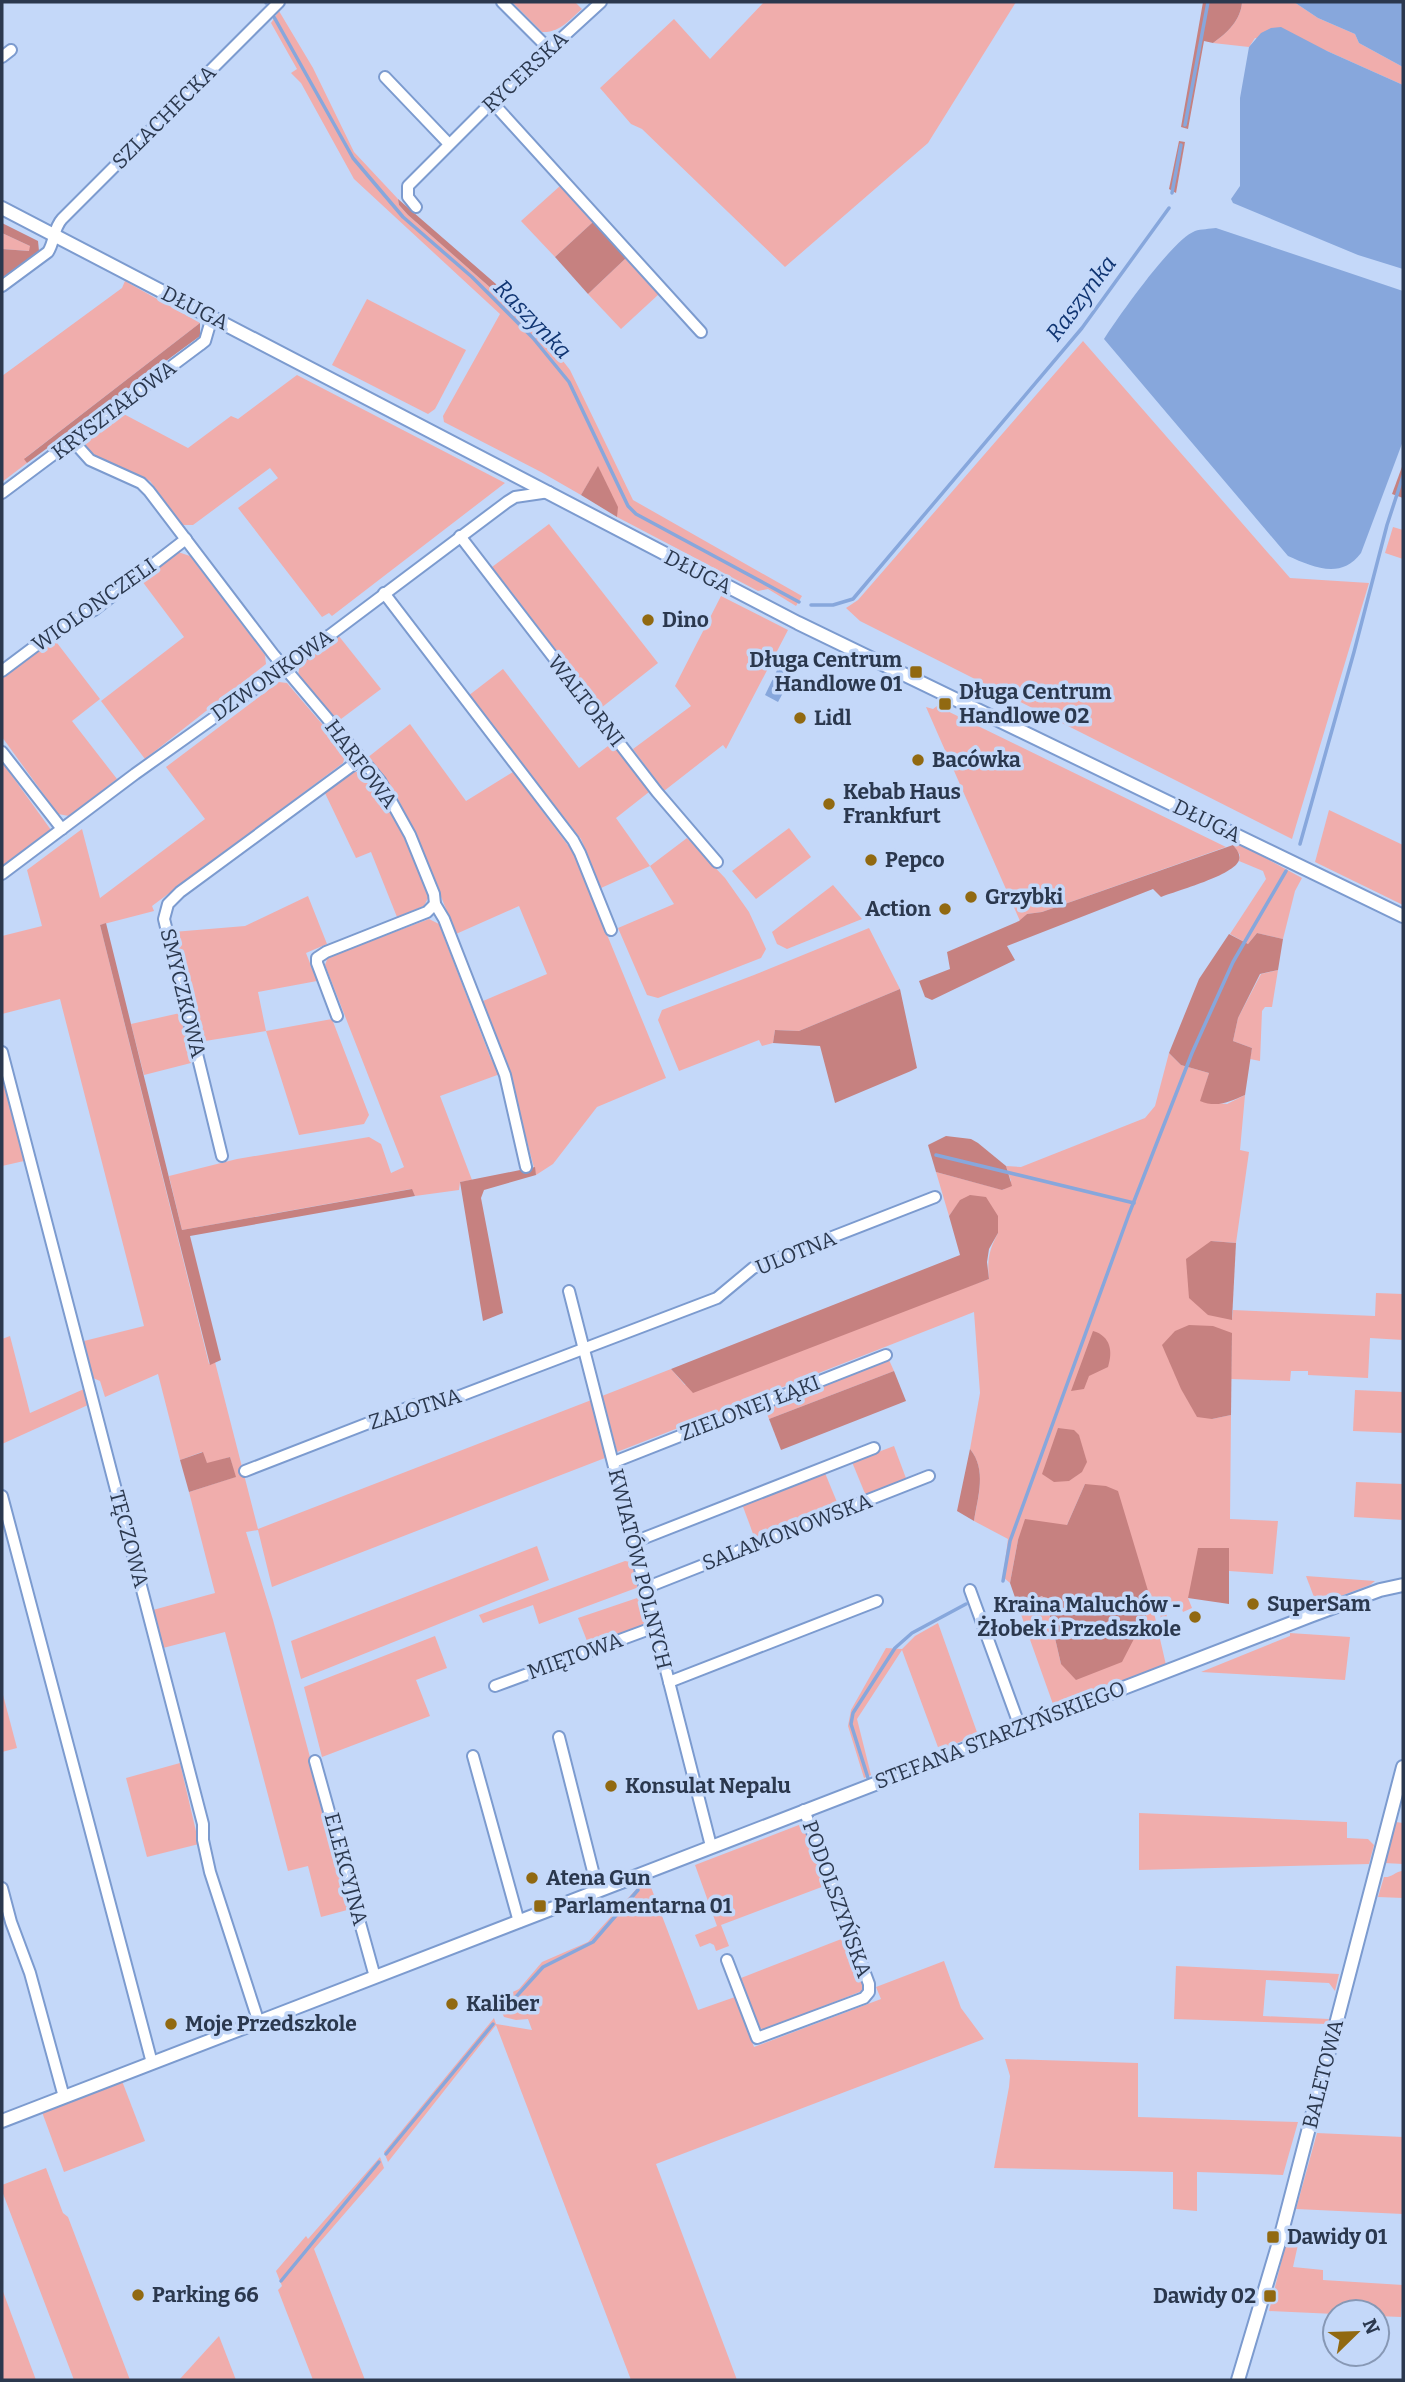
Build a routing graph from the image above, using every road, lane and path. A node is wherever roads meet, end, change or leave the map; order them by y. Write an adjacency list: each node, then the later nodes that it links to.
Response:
1 (279, 2): 10 (street, SZLACHECKA)
2 (502, 2): 4 (street)
3 (601, 2): 4 (street, RYCERSKA)
4 (549, 49): 6 (street, RYCERSKA)
5 (385, 77): 7 (street)
6 (492, 102): 7 (street, RYCERSKA); 13 (street)
7 (449, 144): 8 (street, RYCERSKA)
8 (416, 207)
9 (2, 208): 10 (street, DŁUGA)
10 (54, 236): 11 (street, SZLACHECKA); 12 (street, DŁUGA)
11 (2, 286)
12 (212, 317): 14 (street, KRYSZTAŁOWA); 15 (street, DŁUGA)
13 (701, 332)
14 (73, 441): 16 (street, KRYSZTAŁOWA); 18 (street, HARFOWA)
15 (549, 492): 17 (street, DZWONKOWA); 28 (street, DŁUGA)
16 (2, 493)
17 (460, 536): 19 (street, DZWONKOWA); 25 (street, WALTORNI)
18 (186, 539): 20 (street, HARFOWA); 21 (street, WIOLONCZELI)
19 (384, 593): 20 (street, DZWONKOWA); 29 (street)
20 (284, 667): 23 (street, HARFOWA); 24 (street, DZWONKOWA)
21 (2, 671)
22 (2, 752): 24 (street)
23 (358, 755): 27 (street, HARFOWA); 32 (street, SMYCZKOWA)
24 (62, 829): 26 (street, DZWONKOWA)
25 (717, 862)
26 (2, 874)
27 (436, 904): 30 (street); 33 (street, HARFOWA)
28 (1403, 916)
29 (611, 930)
30 (337, 1016)
31 (2, 1052): 63 (street, TĘCZOWA)
32 (222, 1156)
33 (526, 1167)
34 (935, 1198): 36 (street, ULOTNA)
35 (569, 1292): 36 (street, KWIATÓW POLNYCH)
36 (584, 1349): 39 (street, KWIATÓW POLNYCH); 40 (street, ZALOTNA)
37 (886, 1355): 39 (street, ZIELONEJ ŁĄKI)
38 (874, 1448): 43 (street)
39 (614, 1462): 43 (street, KWIATÓW POLNYCH)
40 (245, 1471)
41 (929, 1476): 45 (street, SALAMONOWSKA)
42 (2, 1496): 64 (street)
43 (634, 1542): 45 (street, KWIATÓW POLNYCH)
44 (1403, 1585): 51 (street, STEFANA STARZYŃSKIEGO)
45 (645, 1587): 48 (street, KWIATÓW POLNYCH)
46 (970, 1590): 51 (street)
47 (877, 1601): 49 (street)
48 (655, 1627): 49 (street, KWIATÓW POLNYCH); 50 (street, MIĘTOWA)
49 (668, 1682): 57 (street, KWIATÓW POLNYCH)
50 (495, 1686)
51 (1020, 1727): 56 (street, STEFANA STARZYŃSKIEGO)
52 (559, 1738): 59 (street)
53 (473, 1756): 60 (street)
54 (315, 1761): 62 (street, ELEKCYJNA)
55 (1403, 1766): 67 (street, BALETOWA)
56 (804, 1810): 57 (street, STEFANA STARZYŃSKIEGO); 61 (street, PODOLSZYŃSKA)
57 (711, 1846): 59 (street, STEFANA STARZYŃSKIEGO)
58 (2, 1888): 65 (street)
59 (598, 1891): 60 (street, STEFANA STARZYŃSKIEGO)
60 (519, 1922): 62 (street, STEFANA STARZYŃSKIEGO)
61 (727, 1960)
62 (375, 1977): 63 (street, STEFANA STARZYŃSKIEGO)
63 (259, 2023): 64 (street, STEFANA STARZYŃSKIEGO)
64 (152, 2063): 65 (street, STEFANA STARZYŃSKIEGO)
65 (64, 2097): 66 (street, STEFANA STARZYŃSKIEGO)
66 (2, 2121)
67 (1238, 2380)

